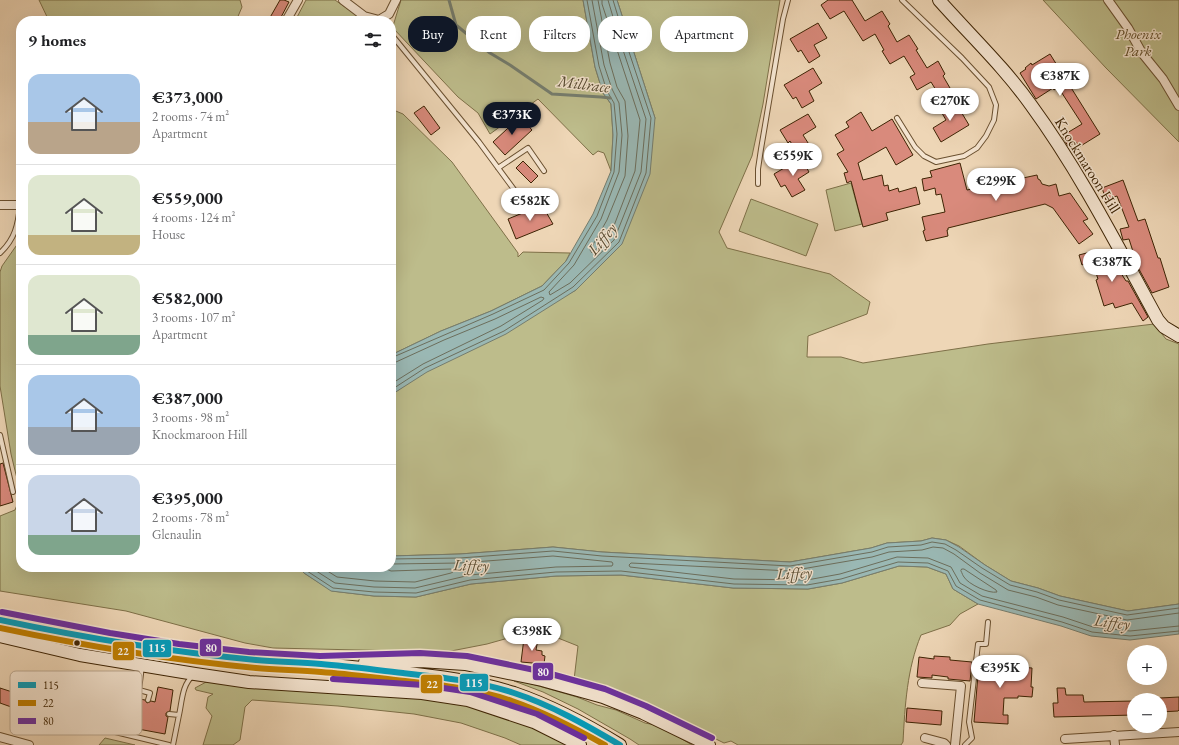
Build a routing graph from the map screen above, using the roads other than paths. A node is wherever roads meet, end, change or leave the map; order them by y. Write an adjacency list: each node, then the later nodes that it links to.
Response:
1 (298, 0): 8 (street)
2 (343, 0): 9 (street)
3 (396, 0): 10 (street)
4 (788, 0): 16 (lane)
5 (902, 0): 13 (lane)
6 (939, 0): 22 (main road, Knockmaroon Hill)
7 (1108, 0): 12 (street)
8 (289, 16)
9 (364, 16)
10 (386, 16)
11 (396, 40): 14 (lane)
12 (1179, 106)
13 (897, 118)
14 (498, 168): 15 (lane); 17 (lane)
15 (544, 170)
16 (758, 184)
17 (524, 203)
18 (0, 205): 19 (street)
19 (16, 205)
20 (16, 230): 21 (lane)
21 (0, 253)
22 (1179, 336)
23 (0, 435): 24 (lane)
24 (13, 492)
25 (0, 620): 28 (main road)
26 (988, 622): 51 (lane)
27 (0, 636): 29 (main road)
28 (320, 664): 47 (main road); 48 (main road)
29 (142, 666): 30 (lane); 31 (main road)
30 (141, 671)
31 (195, 674): 36 (lane); 46 (main road)
32 (922, 683): 50 (street)
33 (142, 691): 34 (lane)
34 (148, 700)
35 (169, 714): 36 (lane)
36 (179, 715): 45 (lane)
37 (1179, 732): 39 (street)
38 (128, 735): 44 (lane)
39 (1114, 735): 42 (street); 52 (street)
40 (0, 737): 43 (street)
41 (925, 738): 49 (street)
42 (1065, 739)
43 (29, 745)
44 (169, 745)
45 (173, 745)
46 (580, 745)
47 (620, 745)
48 (709, 745)
49 (946, 745)
50 (955, 745)
51 (965, 745)
52 (1115, 745)

